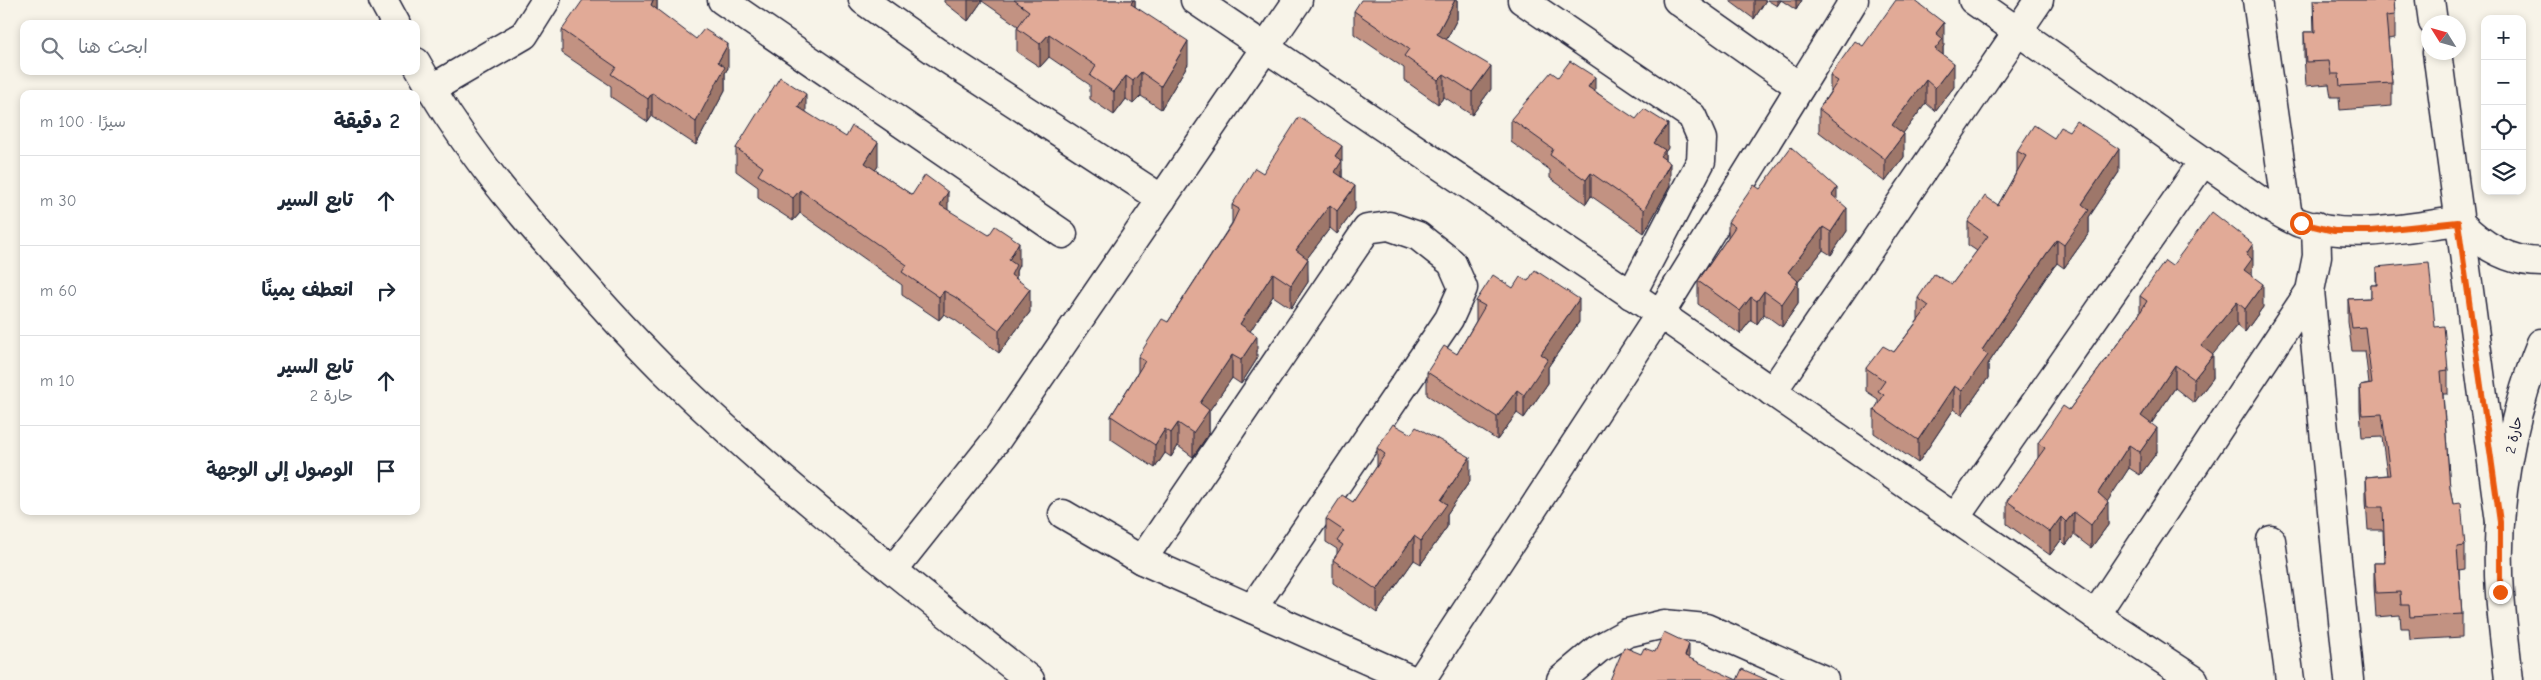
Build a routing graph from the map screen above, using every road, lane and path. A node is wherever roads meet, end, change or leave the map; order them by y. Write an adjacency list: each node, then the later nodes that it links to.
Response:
1 (383, 0): 15 (street)
2 (546, 0): 21 (street)
3 (722, 0): 27 (street)
4 (863, 0): 23 (street)
5 (1195, 0): 17 (street)
6 (1298, 0): 17 (street)
7 (1522, 0): 30 (street)
8 (1677, 0): 20 (street)
9 (1854, 0): 20 (street)
10 (1973, 0): 16 (street)
11 (2039, 0): 16 (street)
12 (2257, 0): 24 (street)
13 (2430, 0): 14 (street)
14 (2432, 15)
15 (394, 20)
16 (2017, 31): 22 (street); 33 (street)
17 (1266, 47): 23 (street); 30 (street)
18 (2437, 60): 25 (street)
19 (420, 69): 21 (street)
20 (1800, 87): 31 (street)
21 (431, 89): 39 (street)
22 (2204, 162): 24 (street); 35 (street)
23 (1162, 199): 39 (street)
24 (2288, 216): 26 (street)
25 (2458, 222): 26 (street); 28 (street); 36 (street)
26 (2316, 226): 29 (street)
27 (1063, 234)
28 (2541, 262)
29 (2310, 291): 41 (street); 49 (street)
30 (1631, 295): 31 (street)
31 (1660, 314): 33 (street); 44 (street)
32 (2541, 343): 36 (street, حارة 2)
33 (1772, 392): 35 (street)
34 (1063, 514): 38 (street)
35 (1956, 518): 41 (street)
36 (2500, 522): 50 (street, حارة 2)
37 (2271, 540): 48 (street)
38 (1142, 560): 40 (street); 40 (street)
39 (893, 570): 42 (street)
40 (1252, 609): 43 (street)
41 (2095, 615): 47 (street)
42 (1030, 680)
43 (1412, 680)
44 (1421, 680)
45 (1561, 680): 46 (street)
46 (1824, 680)
47 (2194, 680)
48 (2290, 680)
49 (2349, 680)
50 (2509, 680)

